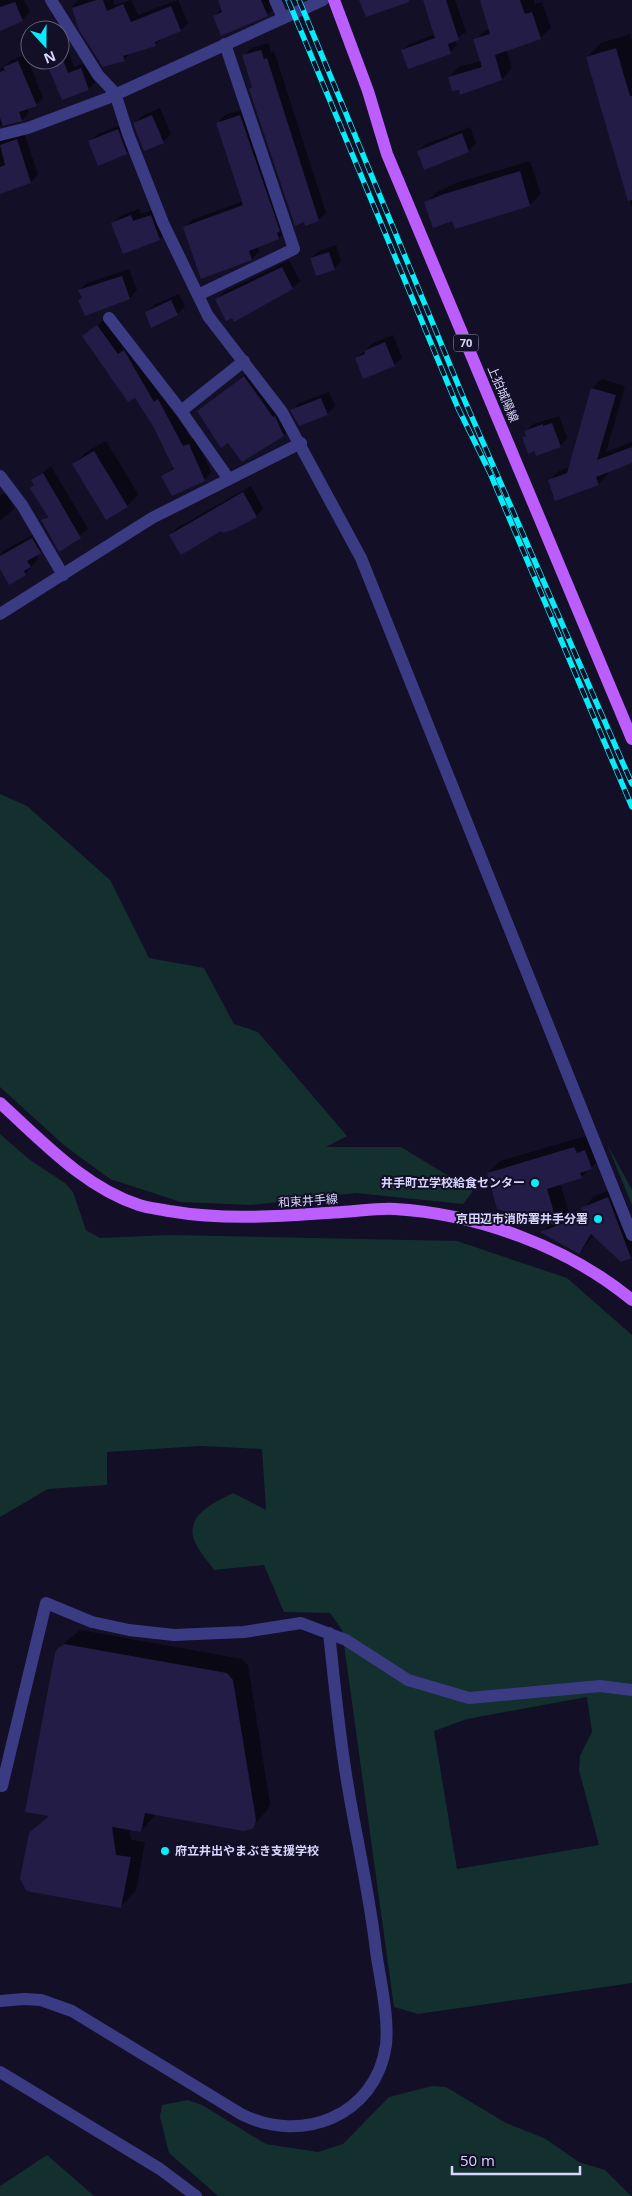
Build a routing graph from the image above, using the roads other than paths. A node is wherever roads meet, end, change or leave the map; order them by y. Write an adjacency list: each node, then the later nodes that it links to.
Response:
1 (51, 0): 7 (street)
2 (275, 0): 5 (street)
3 (323, 0): 5 (street)
4 (334, 0): 18 (main road, 上狛城陽線 / 70)
5 (283, 18): 6 (street)
6 (225, 44): 7 (street); 9 (street)
7 (115, 93): 8 (street); 9 (street)
8 (0, 135)
9 (198, 295): 11 (street)
10 (109, 318): 12 (street)
11 (244, 361): 12 (street); 13 (street)
12 (181, 411): 15 (street)
13 (301, 443): 15 (street); 20 (street)
14 (0, 476): 16 (street)
15 (228, 478): 16 (street)
16 (63, 575): 17 (street)
17 (0, 614)
18 (632, 739)
19 (0, 1103): 21 (main road, 和束井手線)
20 (632, 1235)
21 (632, 1300)
22 (329, 1633): 23 (street); 24 (street); 25 (street)
23 (632, 1690)
24 (2, 1786)
25 (0, 2001)
26 (0, 2072): 27 (street)
27 (196, 2196)

